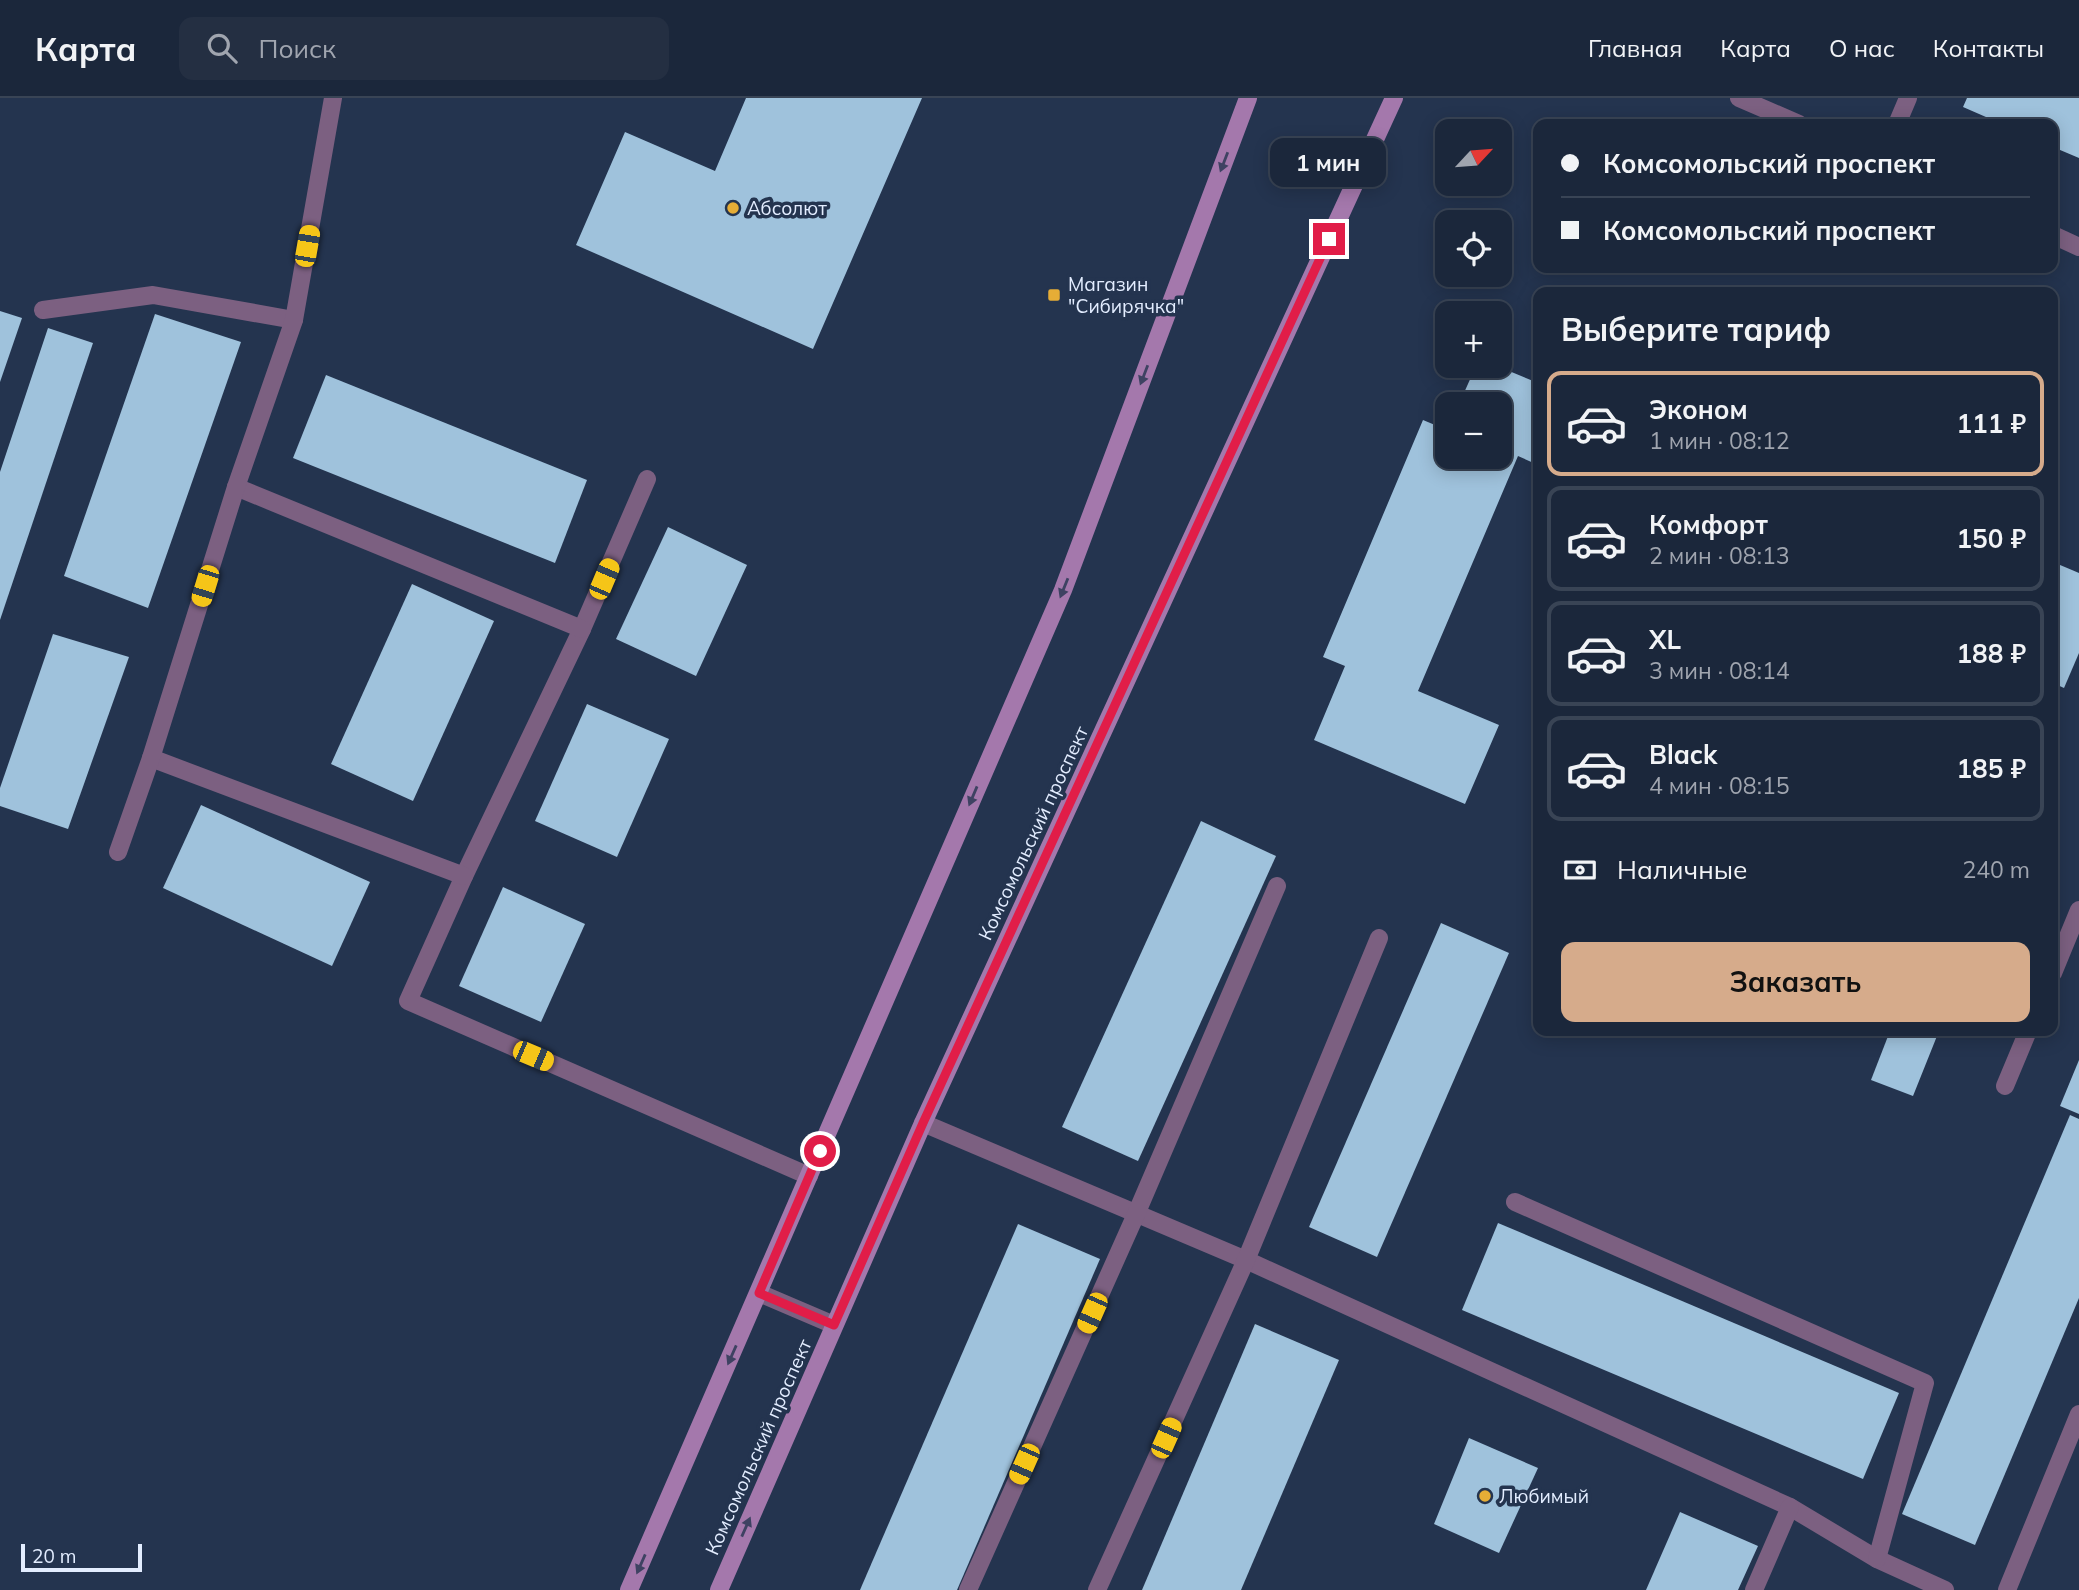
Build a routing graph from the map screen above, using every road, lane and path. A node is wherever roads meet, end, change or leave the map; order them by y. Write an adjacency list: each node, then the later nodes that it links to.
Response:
1 (333, 98): 11 (street)
2 (1248, 98): 25 (main road, one-way to 25)
3 (1394, 98): 24 (main road, Комсомольский проспект)
4 (1739, 98): 6 (street)
5 (1908, 98): 7 (street)
6 (1787, 119)
7 (1899, 119)
8 (2058, 237): 9 (street)
9 (2079, 247)
10 (43, 310): 11 (street)
11 (294, 320): 13 (street)
12 (647, 478): 14 (street)
13 (236, 487): 14 (street); 15 (street)
14 (582, 629): 17 (street)
15 (151, 758): 16 (street); 17 (street)
16 (118, 852)
17 (464, 876): 25 (street)
18 (1277, 886): 27 (street)
19 (2079, 910): 21 (street)
20 (1379, 938): 28 (street)
21 (2058, 961)
22 (2026, 1036): 23 (street)
23 (2005, 1086)
24 (923, 1123): 27 (street); 30 (main road, Комсомольский проспект)
25 (809, 1176): 29 (main road)
26 (1515, 1202): 33 (street)
27 (1137, 1212): 28 (street); 37 (street)
28 (1246, 1260): 32 (street); 38 (street)
29 (759, 1293): 30 (street); 35 (main road, one-way to 35)
30 (834, 1325): 36 (main road, Комсомольский проспект, one-way to 30)
31 (2079, 1414): 41 (street)
32 (1790, 1507): 33 (street); 39 (street)
33 (1877, 1559): 34 (street)
34 (1923, 1586): 40 (street)
35 (629, 1590)
36 (719, 1590)
37 (968, 1590)
38 (1097, 1590)
39 (1754, 1590)
40 (1945, 1590)
41 (2007, 1590)

